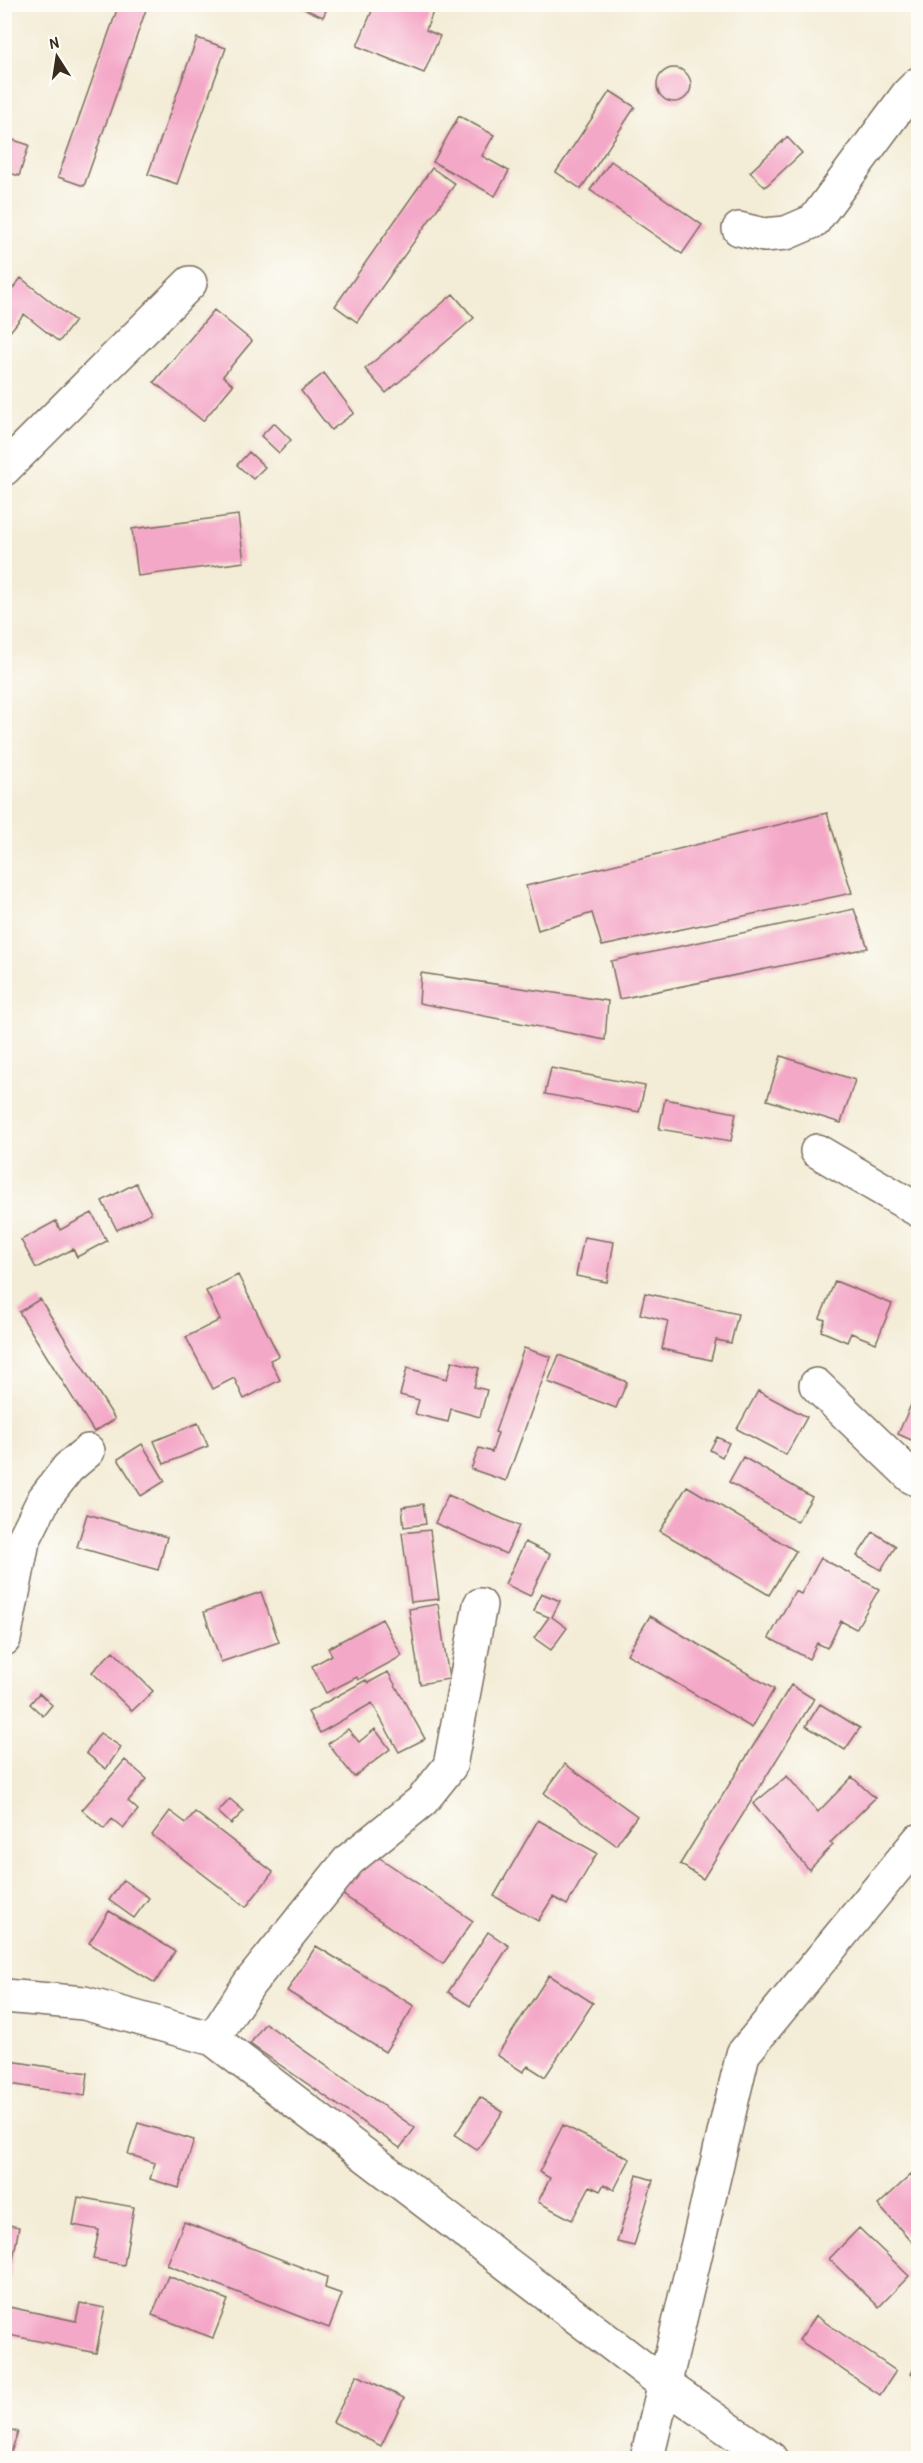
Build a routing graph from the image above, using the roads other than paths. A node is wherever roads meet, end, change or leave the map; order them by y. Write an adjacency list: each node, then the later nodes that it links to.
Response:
1 (918, 84): 2 (street)
2 (739, 229)
3 (190, 283): 4 (street)
4 (4, 469)
5 (817, 1151): 6 (street)
6 (918, 1210)
7 (816, 1385): 9 (street)
8 (88, 1452): 11 (street)
9 (918, 1480)
10 (480, 1605): 14 (street)
11 (4, 1638)
12 (918, 1841): 15 (street)
13 (4, 1996): 14 (street)
14 (213, 2039): 15 (street)
15 (664, 2384): 16 (street); 17 (street)
16 (647, 2458)
17 (770, 2458)

